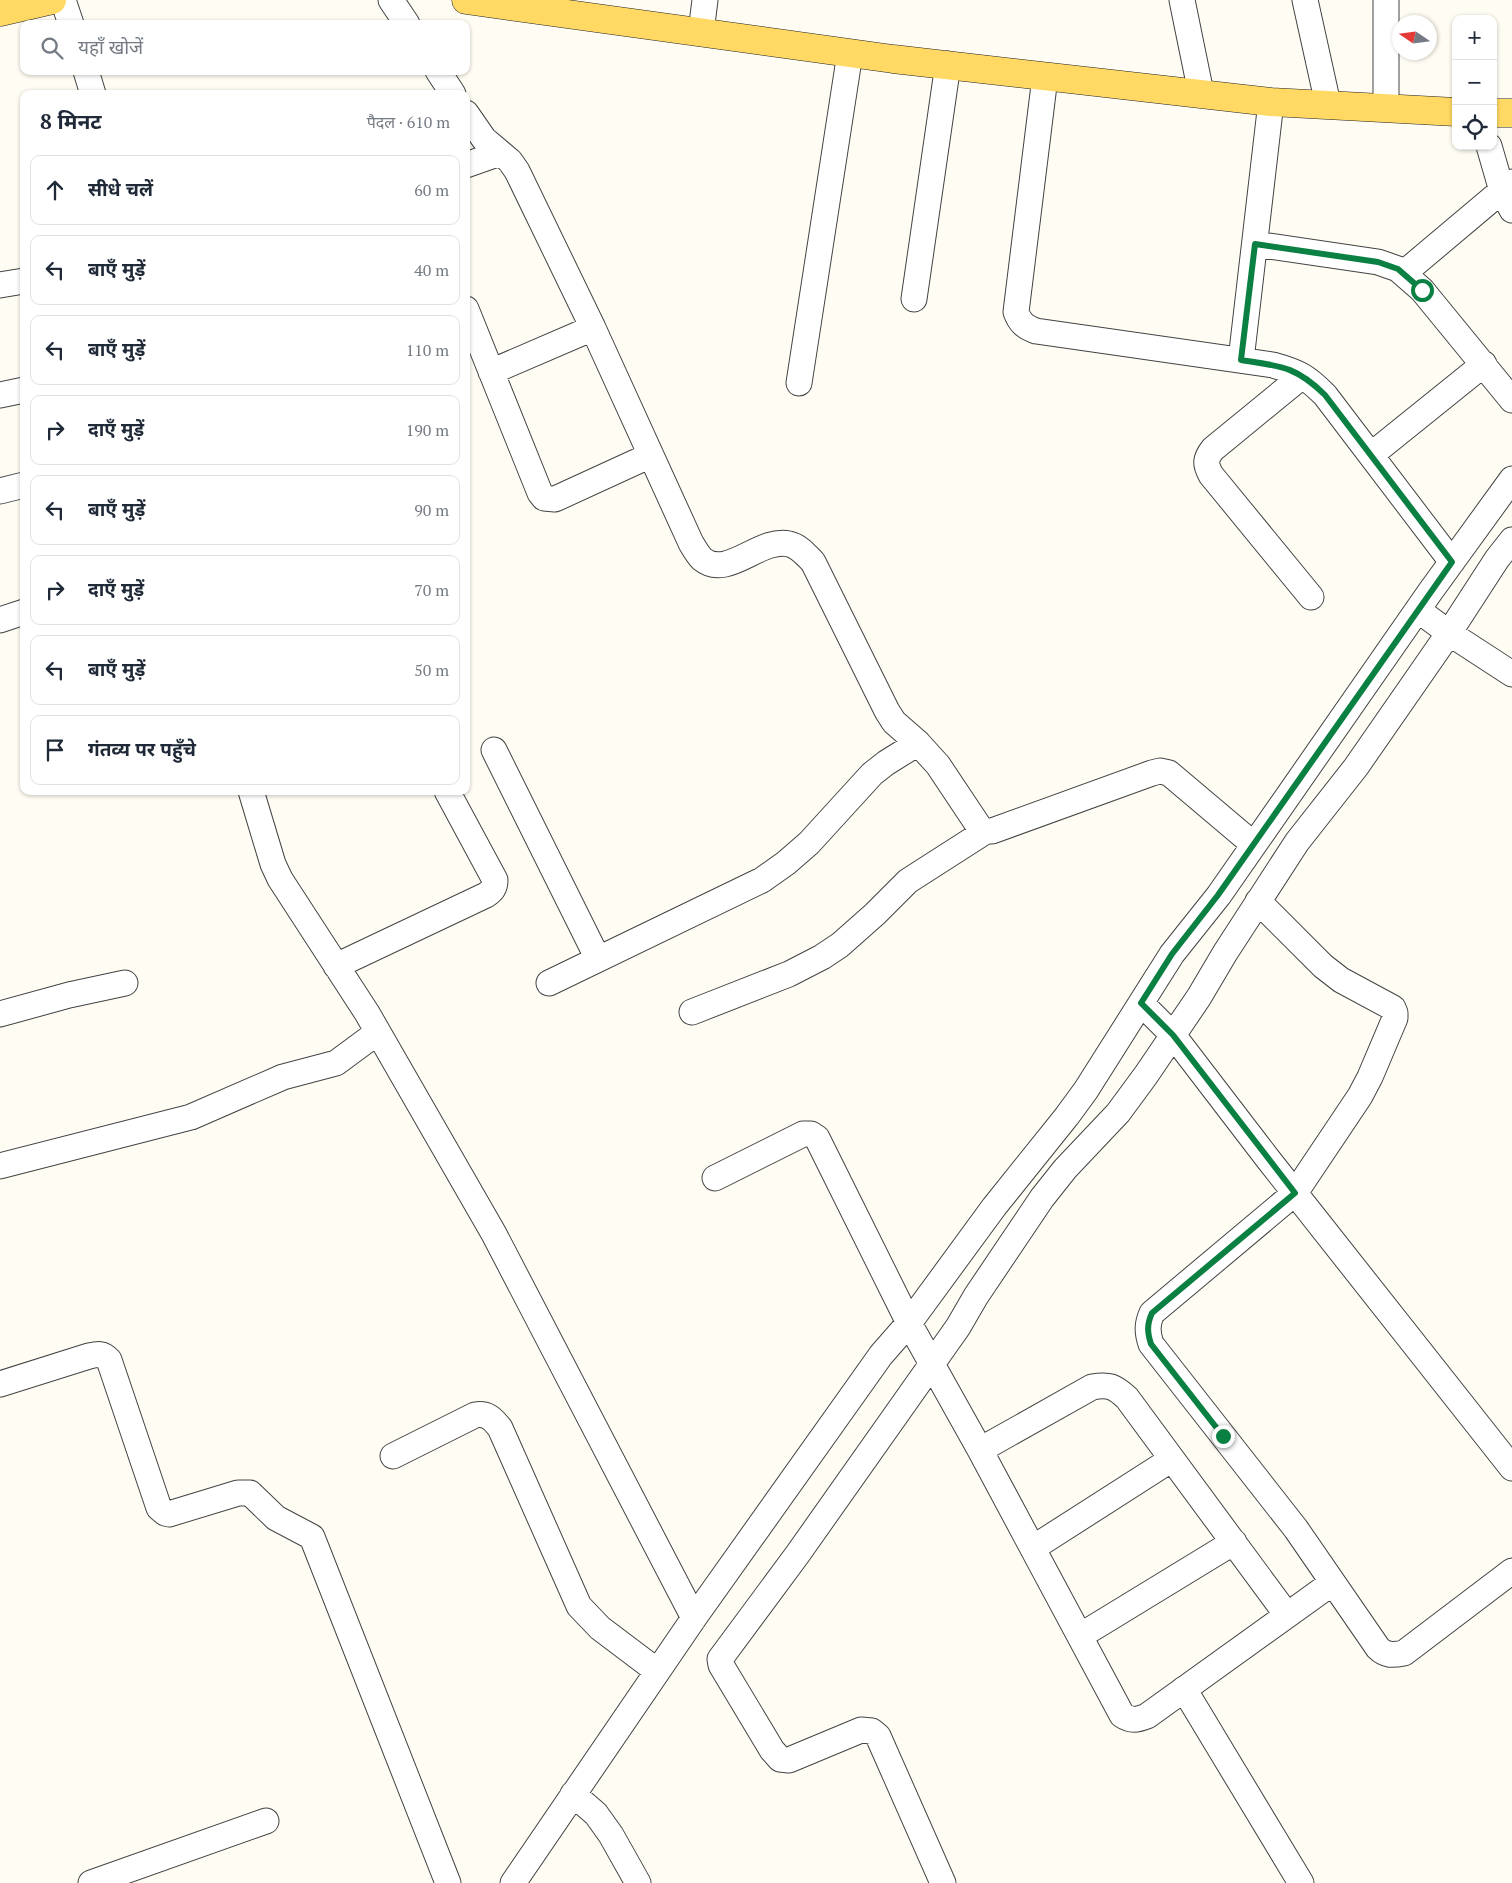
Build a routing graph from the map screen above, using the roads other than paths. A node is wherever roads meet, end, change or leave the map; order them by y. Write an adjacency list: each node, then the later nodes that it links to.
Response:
1 (52, 0): 10 (main road)
2 (63, 0): 11 (street)
3 (391, 0): 12 (street)
4 (466, 0): 9 (main road)
5 (705, 0): 13 (street)
6 (1182, 0): 21 (street)
7 (1305, 0): 23 (street)
8 (1386, 0): 24 (street)
9 (503, 3): 13 (main road)
10 (0, 12)
11 (70, 20)
12 (404, 20)
13 (701, 32): 14 (main road)
14 (850, 53): 15 (main road); 44 (street)
15 (948, 64): 18 (main road); 37 (street)
16 (87, 75): 19 (street)
17 (441, 75): 20 (street)
18 (1045, 77): 21 (main road); 40 (street)
19 (92, 90)
20 (450, 90)
21 (1201, 93): 22 (main road)
22 (1271, 102): 23 (main road); 33 (street)
23 (1328, 104): 24 (main road)
24 (1386, 107): 25 (main road)
25 (1452, 112)
26 (1497, 113): 27 (main road)
27 (1512, 114)
28 (470, 119): 30 (street)
29 (1491, 150): 32 (street)
30 (500, 153): 31 (street); 39 (street)
31 (470, 164)
32 (1509, 194): 34 (street)
33 (1255, 244): 34 (street); 40 (street)
34 (1404, 274): 41 (street)
35 (20, 282): 36 (street)
36 (0, 285)
37 (914, 300)
38 (470, 319): 42 (street)
39 (593, 328): 42 (street); 48 (street)
40 (1241, 360): 43 (street)
41 (1484, 364): 47 (street); 49 (street)
42 (491, 372): 48 (street)
43 (1302, 376): 49 (street); 55 (street)
44 (799, 383)
45 (20, 391): 46 (street)
46 (0, 395)
47 (1512, 400)
48 (651, 455): 60 (street)
49 (1371, 455): 54 (street)
50 (1512, 479): 54 (street)
51 (20, 486): 52 (street)
52 (0, 492)
53 (1512, 540): 58 (street)
54 (1452, 562): 58 (street)
55 (1311, 597)
56 (20, 613): 57 (street)
57 (0, 620)
58 (1434, 622): 59 (street); 65 (street); 66 (street)
59 (1512, 674)
60 (918, 743): 64 (street); 67 (street)
61 (494, 750): 67 (street)
62 (253, 795): 68 (street)
63 (449, 795): 68 (street)
64 (986, 831): 65 (street); 71 (street)
65 (1253, 844): 73 (street)
66 (1258, 901): 73 (street); 77 (street)
67 (598, 959): 69 (street)
68 (336, 966): 74 (street)
69 (549, 982)
70 (125, 983): 72 (street)
71 (692, 1012)
72 (0, 1014)
73 (1158, 1019): 77 (street); 78 (street); 78 (street)
74 (378, 1032): 75 (street); 89 (street)
75 (0, 1166)
76 (715, 1178): 78 (street)
77 (1295, 1193): 83 (street); 87 (street)
78 (921, 1344): 80 (street); 89 (street); 99 (street)
79 (0, 1384): 96 (street)
80 (980, 1450): 82 (street); 85 (street)
81 (392, 1456): 91 (street)
82 (1172, 1459): 84 (street); 85 (street)
83 (1512, 1468)
84 (1234, 1542): 88 (street); 90 (street)
85 (1033, 1548): 90 (street)
86 (1512, 1571): 87 (street)
87 (1332, 1583): 88 (street)
88 (1288, 1615): 92 (street)
89 (694, 1618): 91 (street)
90 (1080, 1636): 92 (street)
91 (657, 1671): 93 (street)
92 (1184, 1689): 100 (street)
93 (584, 1804): 97 (street); 98 (street)
94 (266, 1820): 95 (street)
95 (91, 1883)
96 (448, 1883)
97 (513, 1883)
98 (638, 1883)
99 (943, 1883)
100 (1301, 1883)

